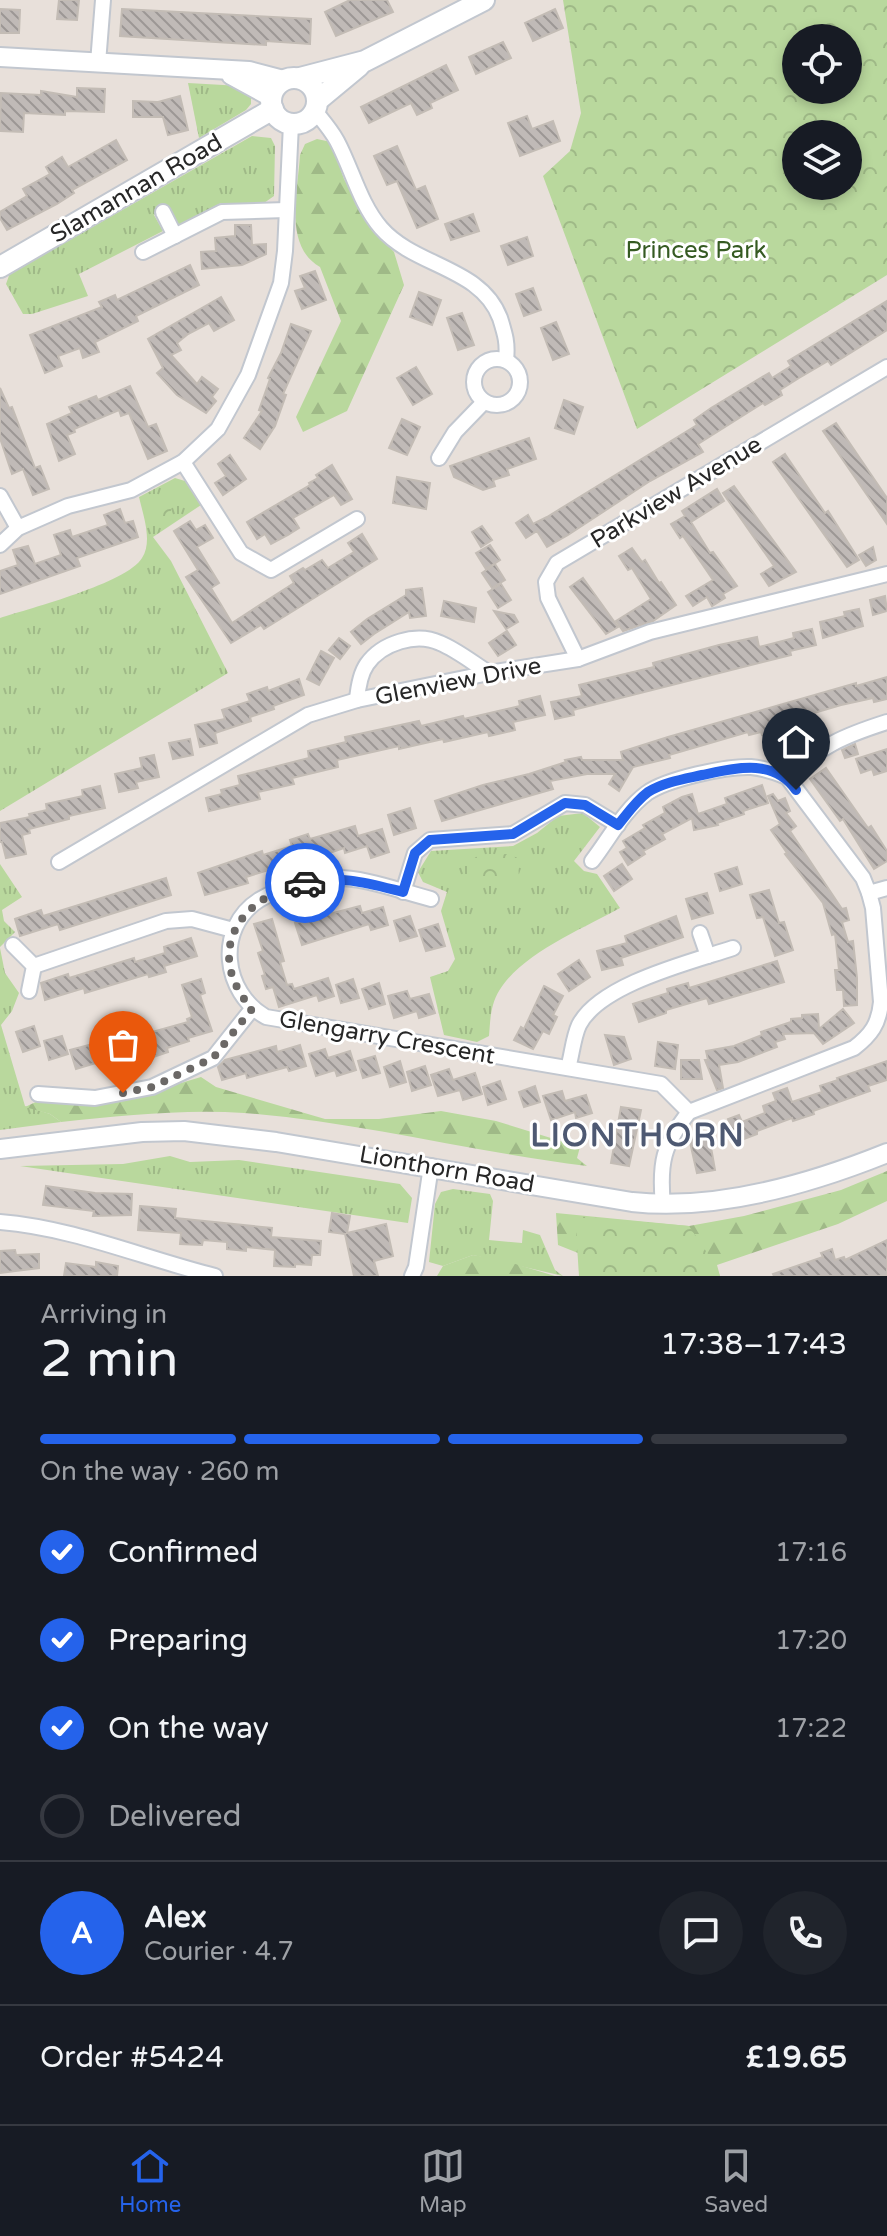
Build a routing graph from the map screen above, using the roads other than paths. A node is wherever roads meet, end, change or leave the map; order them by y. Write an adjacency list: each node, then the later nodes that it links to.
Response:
1 (103, 0): 5 (street)
2 (484, 0): 4 (main road, Slamannan Road)
3 (0, 57): 5 (street)
4 (365, 61): 6 (main road, Slamannan Road); 7 (main road, Slamannan Road)
5 (98, 63): 6 (street)
6 (282, 91): 7 (main road); 8 (main road); 13 (main road, Slamannan Road)
7 (317, 106): 8 (main road, Slamannan Road); 14 (street)
8 (291, 124): 9 (street)
9 (286, 210): 11 (street); 18 (street)
10 (163, 212): 11 (street)
11 (175, 236): 12 (street)
12 (143, 252)
13 (0, 267)
14 (506, 360): 16 (street); 16 (street)
15 (887, 367): 24 (street, Parkview Avenue)
16 (484, 402): 17 (street)
17 (439, 458)
18 (183, 462): 20 (street); 21 (street)
19 (0, 496): 21 (street)
20 (357, 519)
21 (18, 528): 22 (street)
22 (0, 545)
23 (887, 574): 24 (street, Glenview Drive)
24 (578, 659): 25 (street, Glenview Drive)
25 (489, 673): 26 (street, Glenview Drive); 26 (street)
26 (357, 700): 31 (street, Glenview Drive)
27 (887, 722): 28 (street)
28 (787, 777): 29 (street); 34 (street)
29 (618, 825): 30 (street); 33 (street)
30 (592, 861)
31 (59, 862)
32 (887, 888): 34 (street)
33 (403, 892): 35 (street); 36 (street)
34 (869, 893): 44 (street)
35 (431, 899)
36 (233, 930): 41 (street); 43 (street, Glengarry Crescent)
37 (700, 933): 40 (street)
38 (13, 945): 41 (street)
39 (733, 948): 40 (street)
40 (708, 956): 45 (street)
41 (34, 966): 42 (street)
42 (29, 991)
43 (252, 1009): 45 (street, Glengarry Crescent); 46 (street)
44 (883, 1016): 47 (street)
45 (568, 1068): 47 (street, Glengarry Crescent)
46 (38, 1094)
47 (689, 1112): 51 (street)
48 (0, 1149): 50 (street, Lionthorn Road)
49 (887, 1153): 51 (street, Lionthorn Road)
50 (431, 1166): 51 (street, Lionthorn Road); 55 (street)
51 (663, 1205)
52 (0, 1222): 53 (street)
53 (160, 1269): 54 (street)
54 (215, 1276)
55 (412, 1276)

